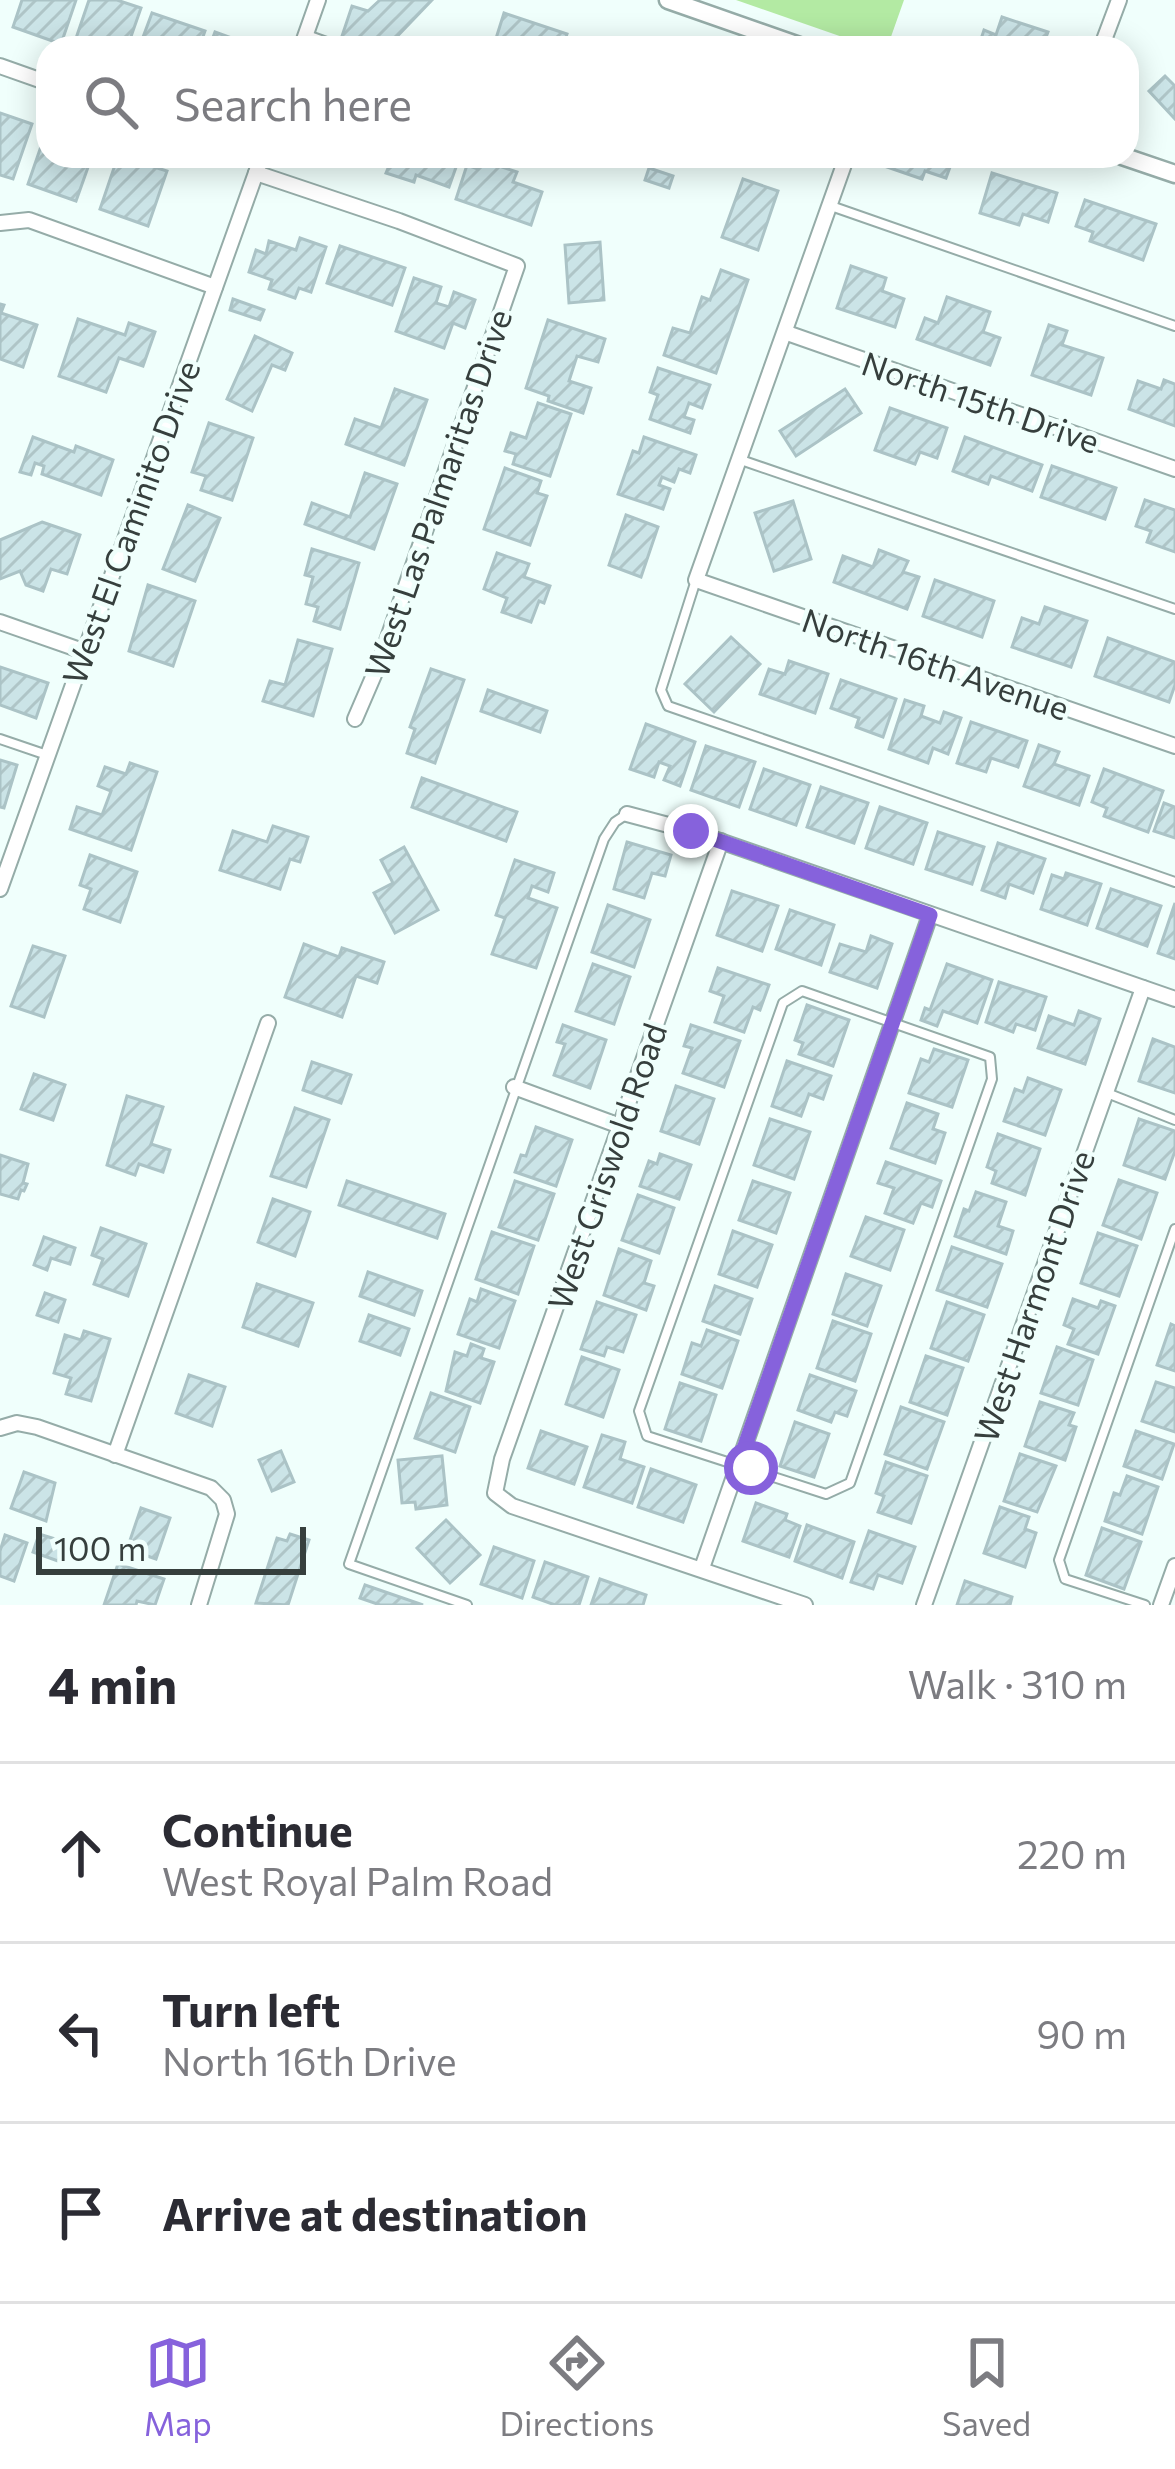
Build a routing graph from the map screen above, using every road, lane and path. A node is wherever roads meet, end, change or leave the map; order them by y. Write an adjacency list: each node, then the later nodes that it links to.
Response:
1 (318, 0): 4 (street)
2 (668, 0): 5 (street)
3 (1119, 0): 6 (street)
4 (305, 36)
5 (772, 36)
6 (1106, 36)
7 (0, 66): 8 (street)
8 (36, 79)
9 (1139, 162): 13 (street)
10 (256, 168): 16 (street, West El Caminito Drive)
11 (278, 168): 25 (street, West Las Palmaritas Drive)
12 (843, 168): 14 (street)
13 (1175, 174)
14 (829, 206): 17 (lane); 18 (street)
15 (0, 223): 16 (street)
16 (215, 287): 24 (street, West El Caminito Drive)
17 (1175, 326)
18 (787, 333): 19 (street); 20 (street, North 15th Drive)
19 (741, 460): 21 (street); 22 (lane)
20 (1175, 469)
21 (696, 580): 27 (street, North 16th Avenue); 32 (lane)
22 (1175, 609)
23 (0, 622): 24 (street)
24 (83, 651): 28 (street, West El Caminito Drive)
25 (355, 719)
26 (0, 739): 28 (lane)
27 (1175, 746)
28 (46, 755): 31 (street, West El Caminito Drive)
29 (627, 814): 30 (street); 39 (lane)
30 (721, 841): 34 (street); 42 (street, West Griswold Road)
31 (6, 854): 33 (street, West El Caminito Drive)
32 (1175, 882)
33 (0, 889)
34 (930, 915): 35 (street); 37 (street)
35 (1143, 988): 36 (street); 40 (street, West Harmont Drive)
36 (1175, 999)
37 (893, 1021): 46 (street); 46 (lane); 46 (lane)
38 (268, 1024): 45 (street)
39 (514, 1088): 42 (street); 50 (lane)
40 (1105, 1092): 41 (lane); 52 (street, West Harmont Drive)
41 (1175, 1120)
42 (620, 1126): 48 (street, West Griswold Road)
43 (1175, 1229): 53 (lane)
44 (1, 1427): 45 (street)
45 (115, 1455): 49 (street)
46 (739, 1463): 48 (street)
47 (1175, 1566): 54 (street)
48 (702, 1568): 51 (street)
49 (200, 1605)
50 (467, 1605)
51 (805, 1605)
52 (924, 1605)
53 (1144, 1605)
54 (1161, 1605)

